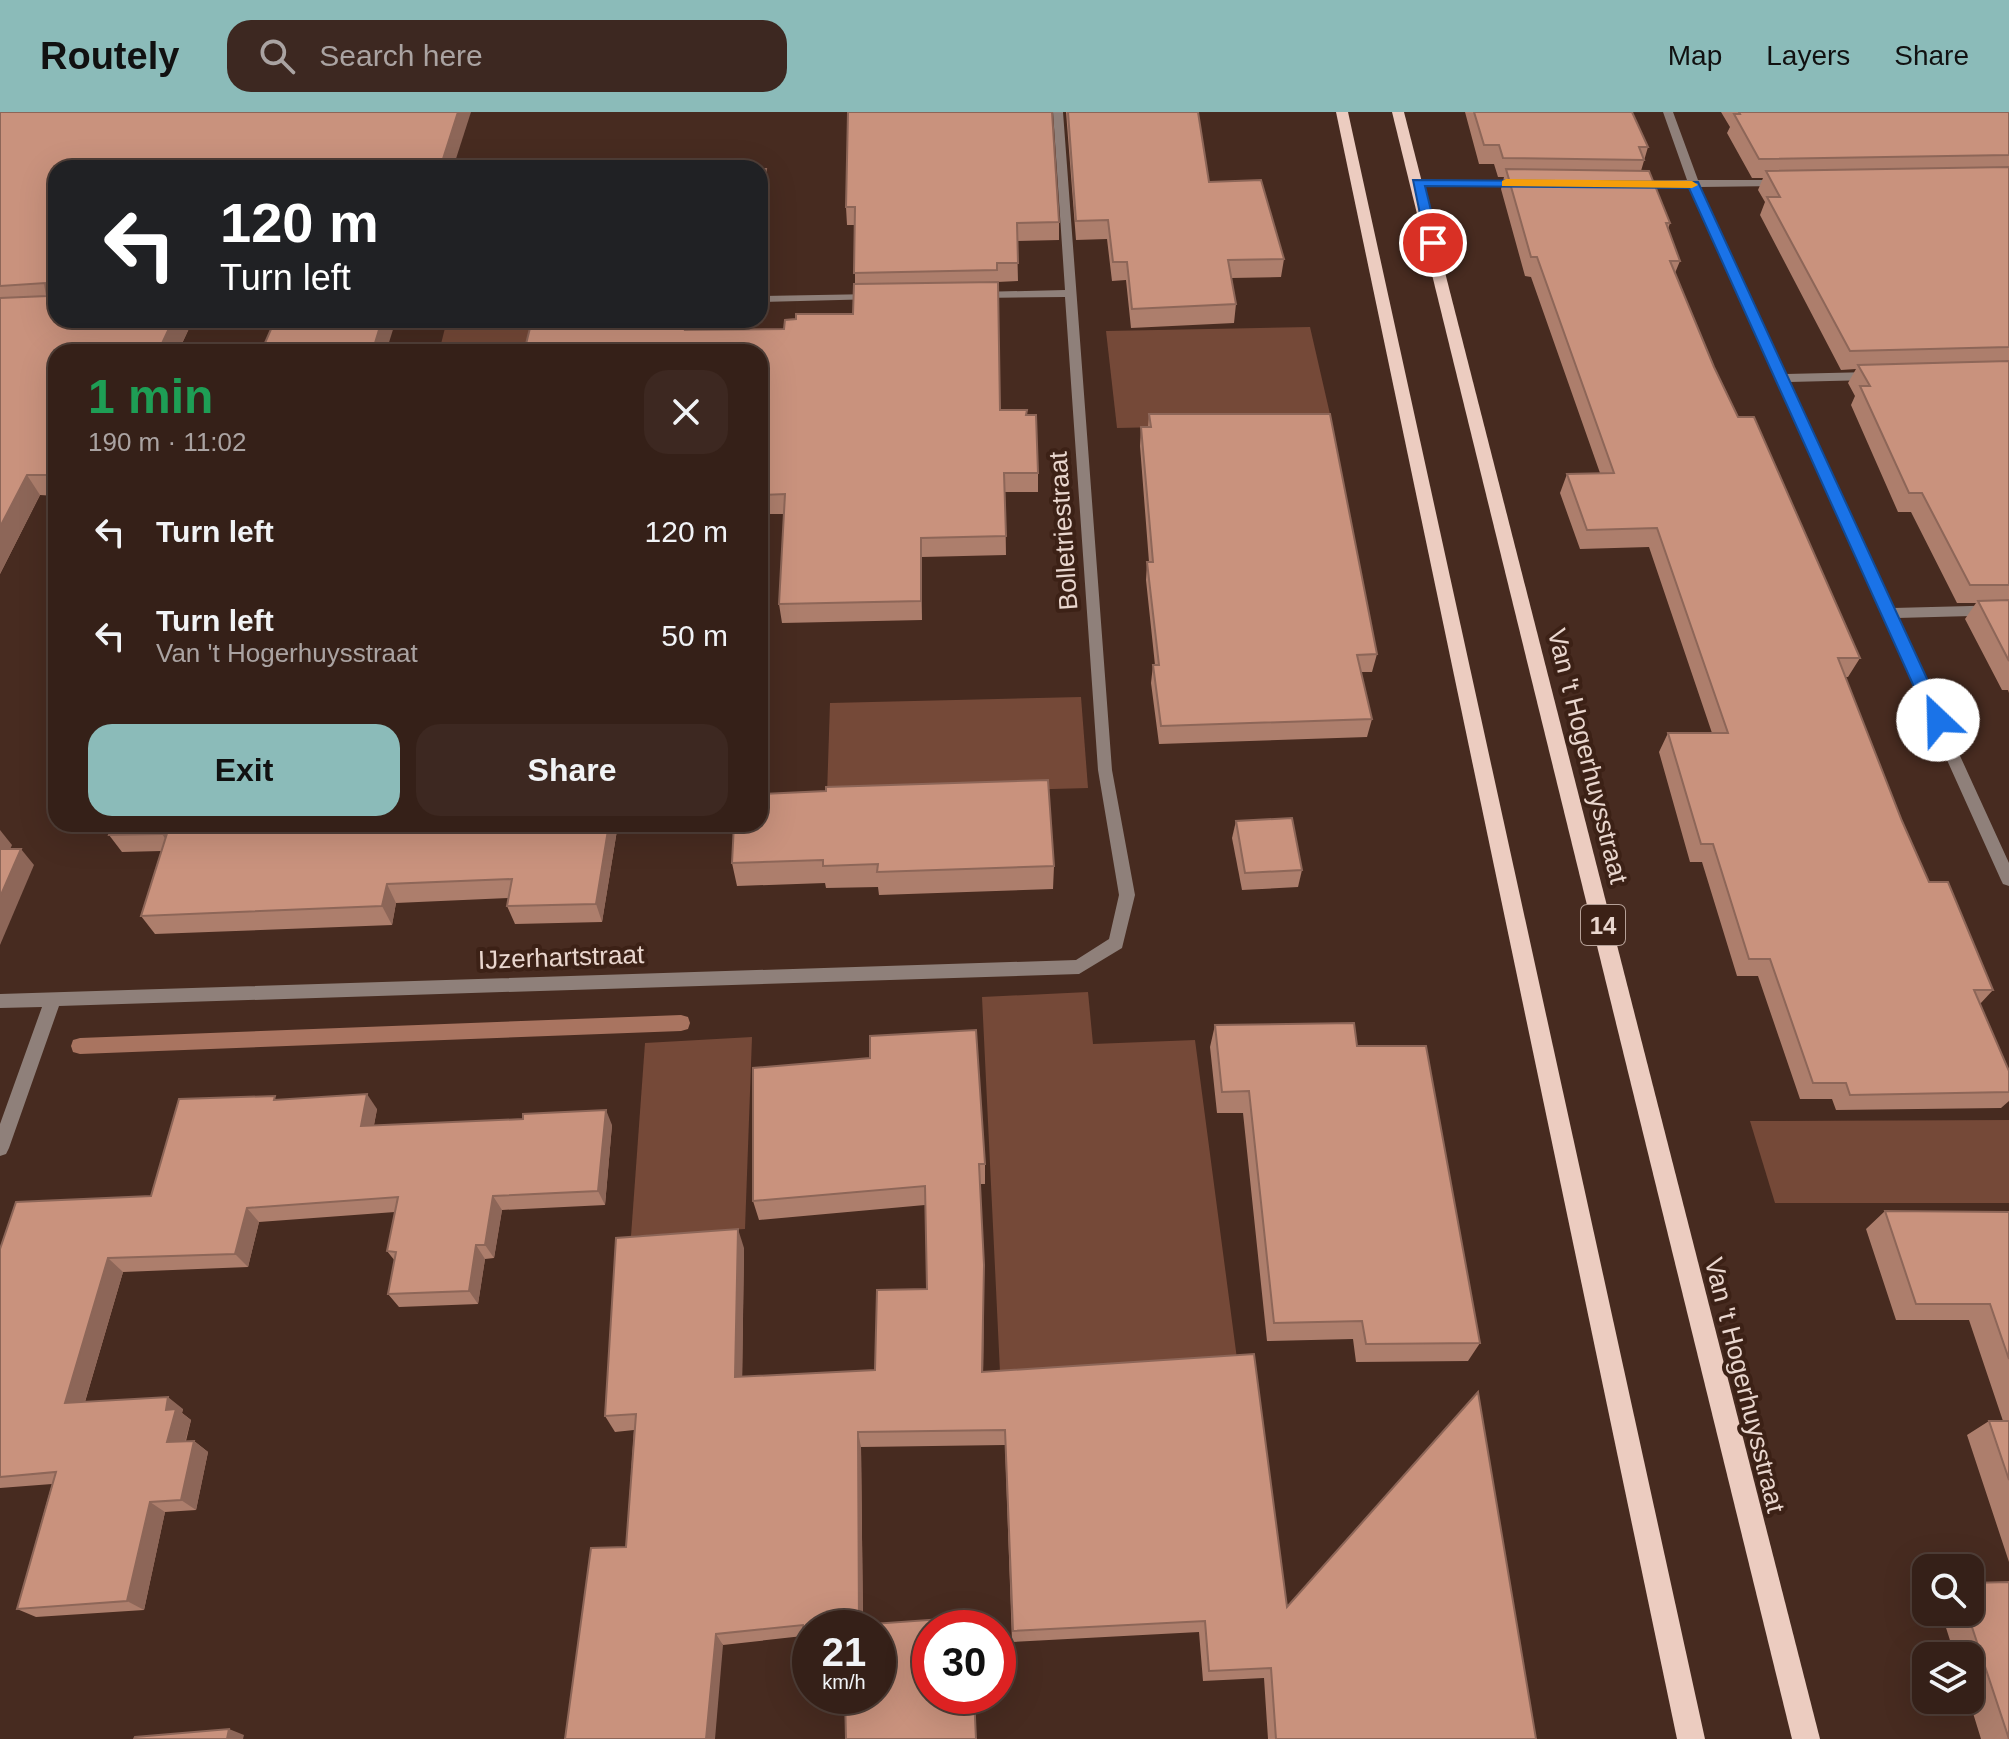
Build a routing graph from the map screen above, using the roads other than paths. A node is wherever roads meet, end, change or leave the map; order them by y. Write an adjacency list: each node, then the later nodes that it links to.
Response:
1 (1058, 112): 10 (street, Bolletriestraat)
2 (1342, 112): 23 (main road)
3 (1398, 112): 5 (main road, Van 't Hogerhuysstraat / 14)
4 (1668, 112): 9 (street)
5 (1418, 182): 6 (street); 24 (main road, Van 't Hogerhuysstraat / 14)
6 (1540, 183)
7 (1789, 183): 9 (street)
8 (1617, 184): 9 (street)
9 (1694, 185): 15 (street)
10 (1070, 293): 11 (street); 19 (street, Bolletriestraat)
11 (961, 295)
12 (884, 297): 13 (street)
13 (768, 299)
14 (1888, 375): 15 (street)
15 (1782, 378): 17 (street)
16 (2009, 610): 17 (street)
17 (1890, 613): 18 (street)
18 (2009, 880)
19 (1116, 943): 20 (street, IJzerhartstraat)
20 (53, 999): 21 (street, IJzerhartstraat); 22 (street)
21 (0, 1001)
22 (0, 1148)
23 (1691, 1739)
24 (1806, 1739)

